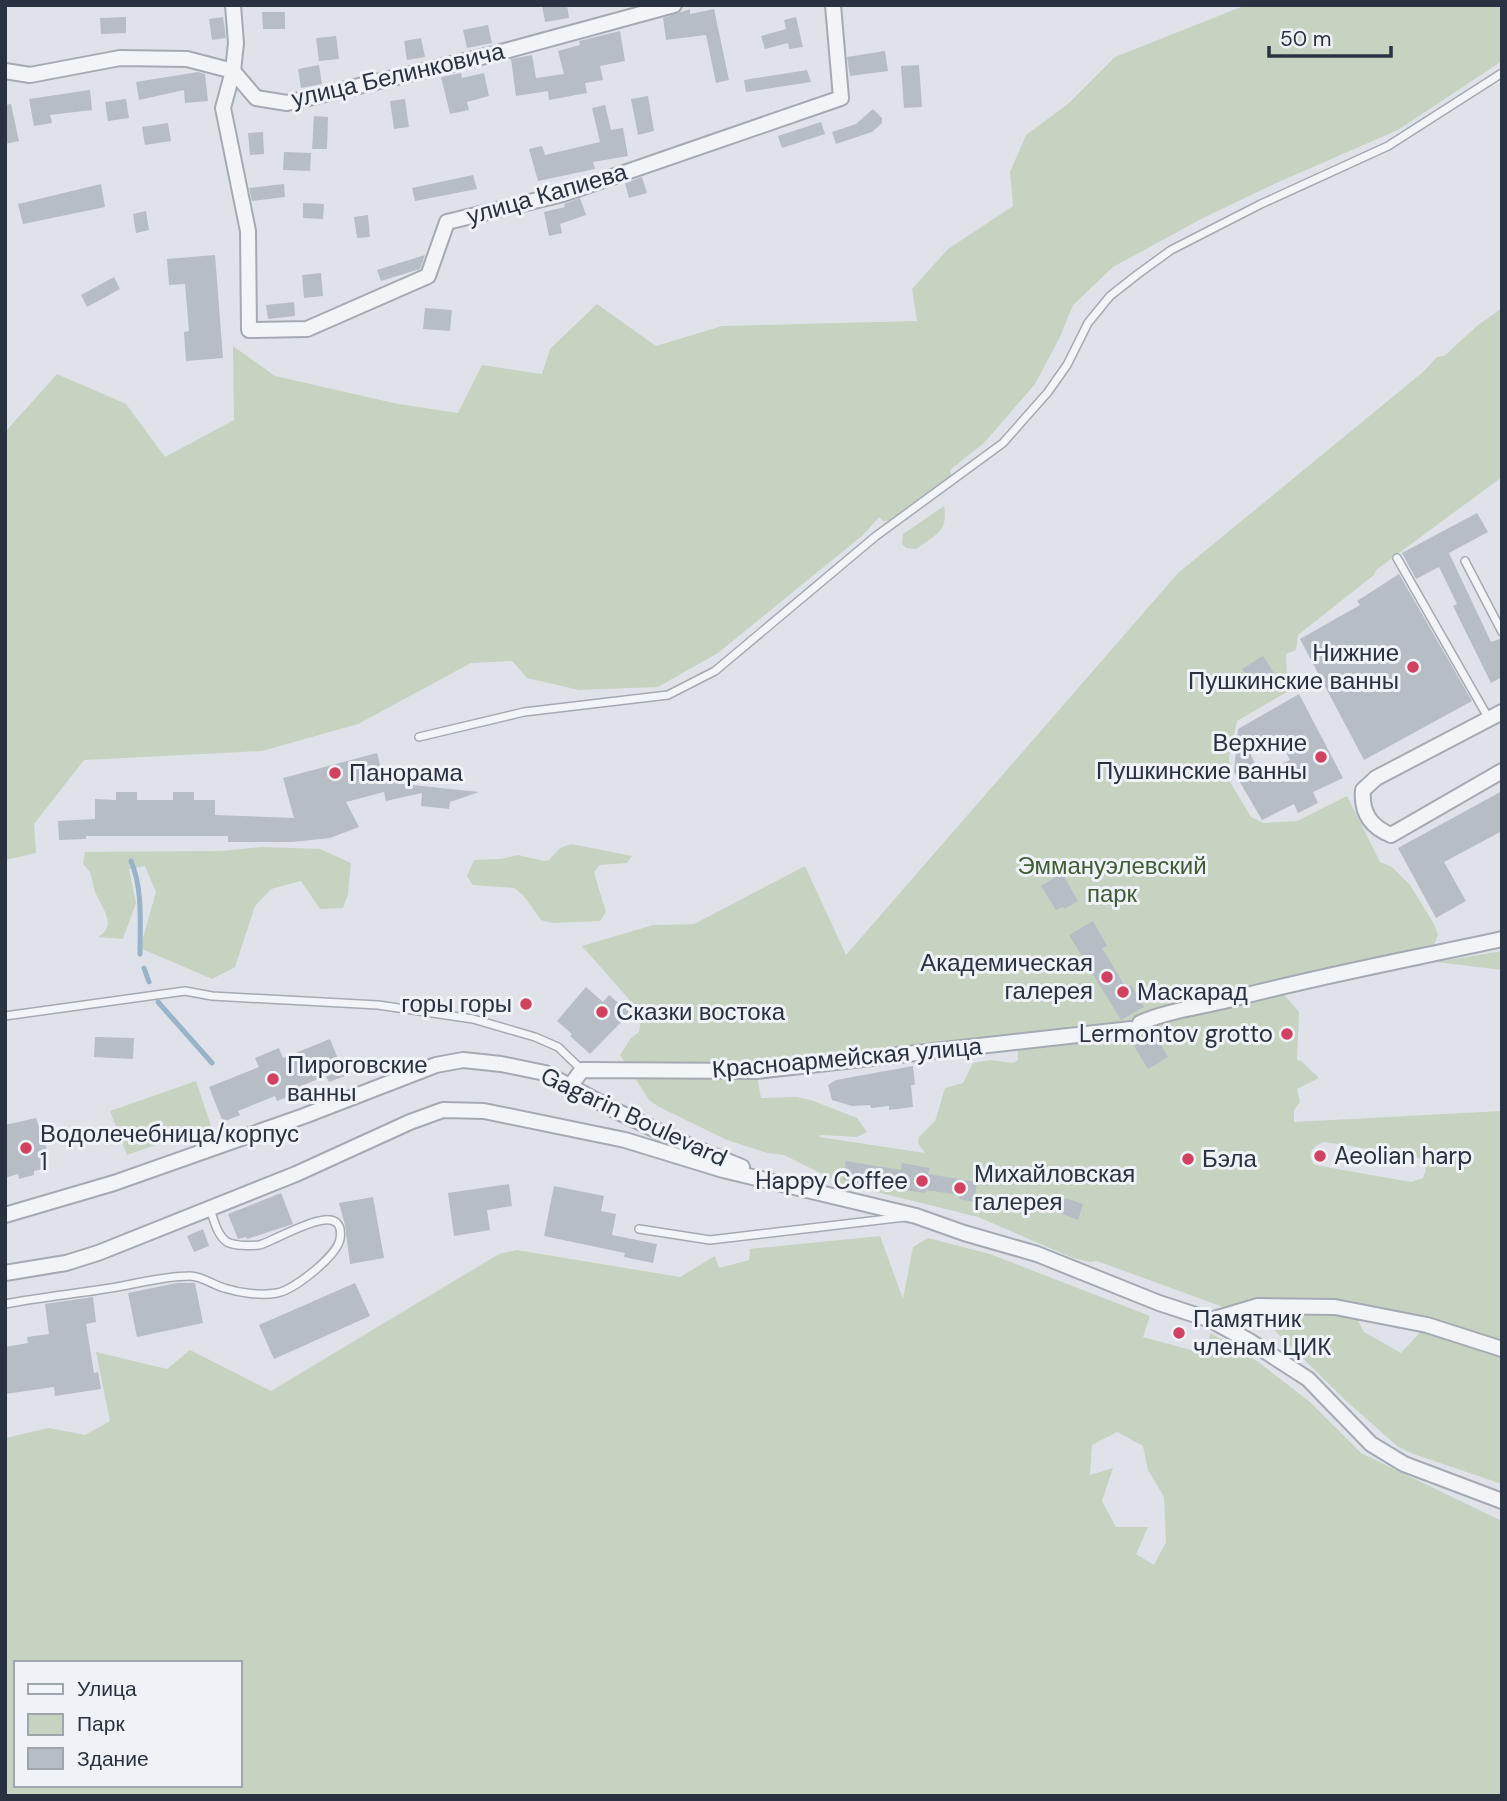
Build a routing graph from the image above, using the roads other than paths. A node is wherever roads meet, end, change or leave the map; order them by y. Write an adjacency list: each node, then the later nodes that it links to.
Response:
1 (233, 5): 5 (street)
2 (674, 5): 5 (street, улица Белинковича)
3 (833, 5): 5 (street, улица Капиева)
4 (5, 71): 5 (street)
5 (233, 71)
6 (1502, 73): 11 (lane)
7 (1397, 558): 10 (lane)
8 (1465, 561): 9 (lane)
9 (1502, 632)
10 (1495, 715): 12 (street)
11 (419, 737)
12 (1502, 771)
13 (1502, 939): 15 (street, Красноармейская улица)
14 (5, 1016): 15 (lane)
15 (582, 1070): 16 (street)
16 (571, 1085): 17 (street, Gagarin Boulevard); 19 (street, Gagarin Boulevard)
17 (782, 1184): 18 (street, Gagarin Boulevard); 20 (street, Gagarin Boulevard)
18 (210, 1209): 22 (street, Gagarin Boulevard); 23 (lane)
19 (5, 1215)
20 (916, 1216): 21 (lane); 24 (street, Gagarin Boulevard)
21 (639, 1229)
22 (5, 1273)
23 (5, 1304)
24 (1211, 1320): 25 (street); 26 (street, Gagarin Boulevard)
25 (1502, 1349)
26 (1502, 1501)

